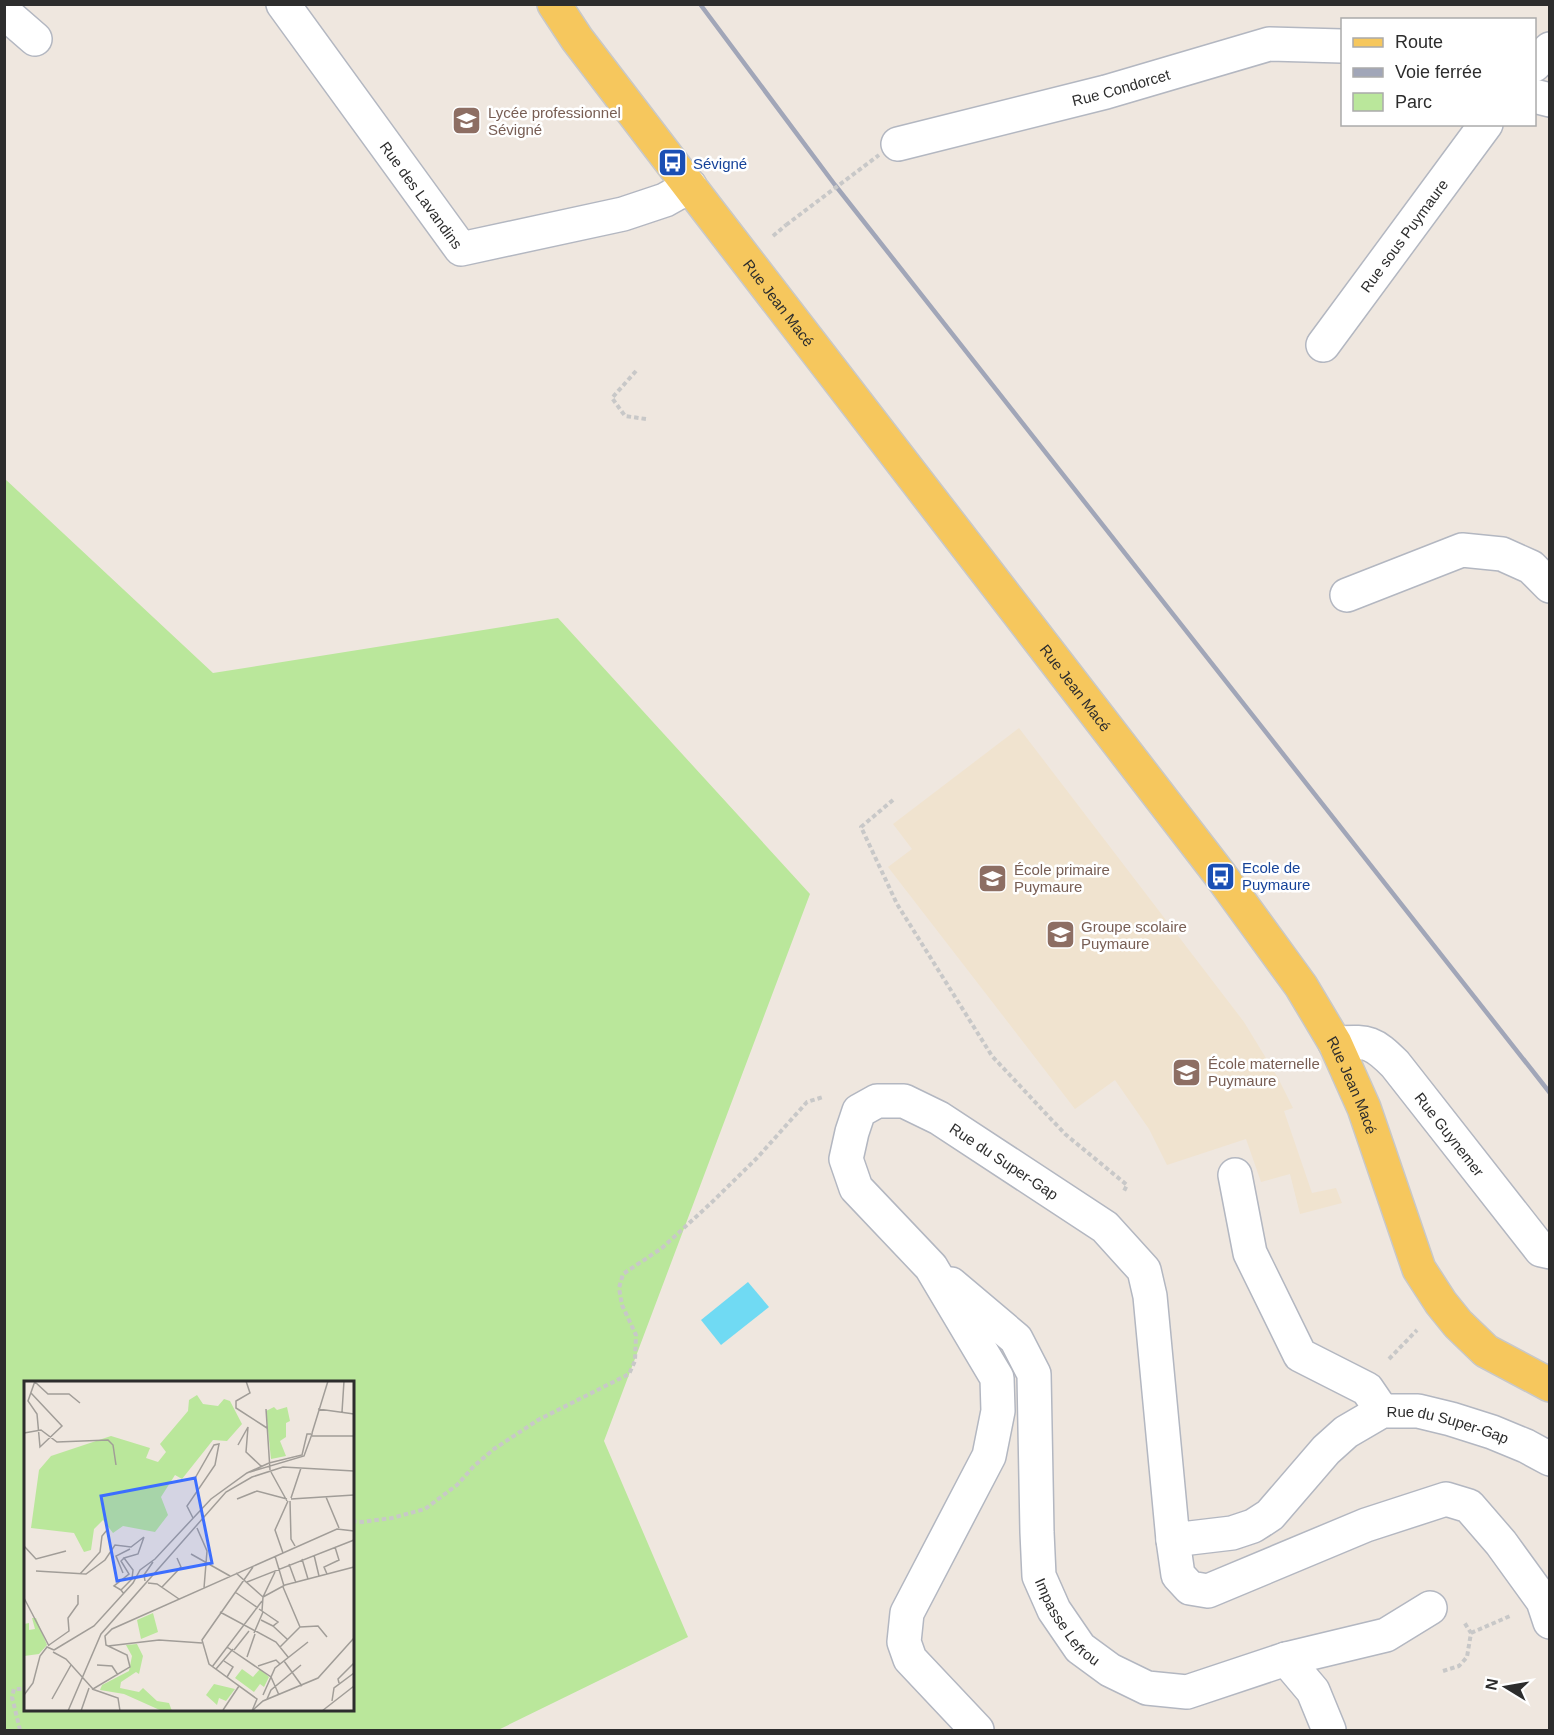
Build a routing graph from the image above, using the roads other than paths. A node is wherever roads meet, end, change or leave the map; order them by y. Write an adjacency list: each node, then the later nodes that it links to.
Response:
1 (283, 4): 10 (street, Rue des Lavandins)
2 (554, 4): 10 (main road, Rue Jean Macé)
3 (4, 12): 4 (street)
4 (35, 39)
5 (1341, 46): 9 (street, Rue Condorcet)
6 (1550, 49): 7 (street)
7 (1536, 63)
8 (1485, 126): 11 (street, Rue sous Puymaure)
9 (889, 149)
10 (690, 186): 14 (main road, Rue Jean Macé)
11 (1323, 345)
12 (1550, 586): 13 (street)
13 (1347, 595)
14 (1335, 1044): 16 (street, Rue Guynemer); 18 (main road, Rue Jean Macé)
15 (1235, 1175): 19 (street)
16 (1550, 1252)
17 (931, 1267): 21 (street, Rue du Super-Gap); 24 (street, Impasse Lefrou); 25 (street)
18 (1550, 1385)
19 (1382, 1411): 20 (street, Rue du Super-Gap); 21 (street, Rue du Super-Gap)
20 (1550, 1459)
21 (1173, 1540): 23 (street)
22 (1430, 1608): 24 (street, Impasse Lefrou)
23 (1550, 1622)
24 (1286, 1659): 26 (street)
25 (977, 1731)
26 (1329, 1731)

